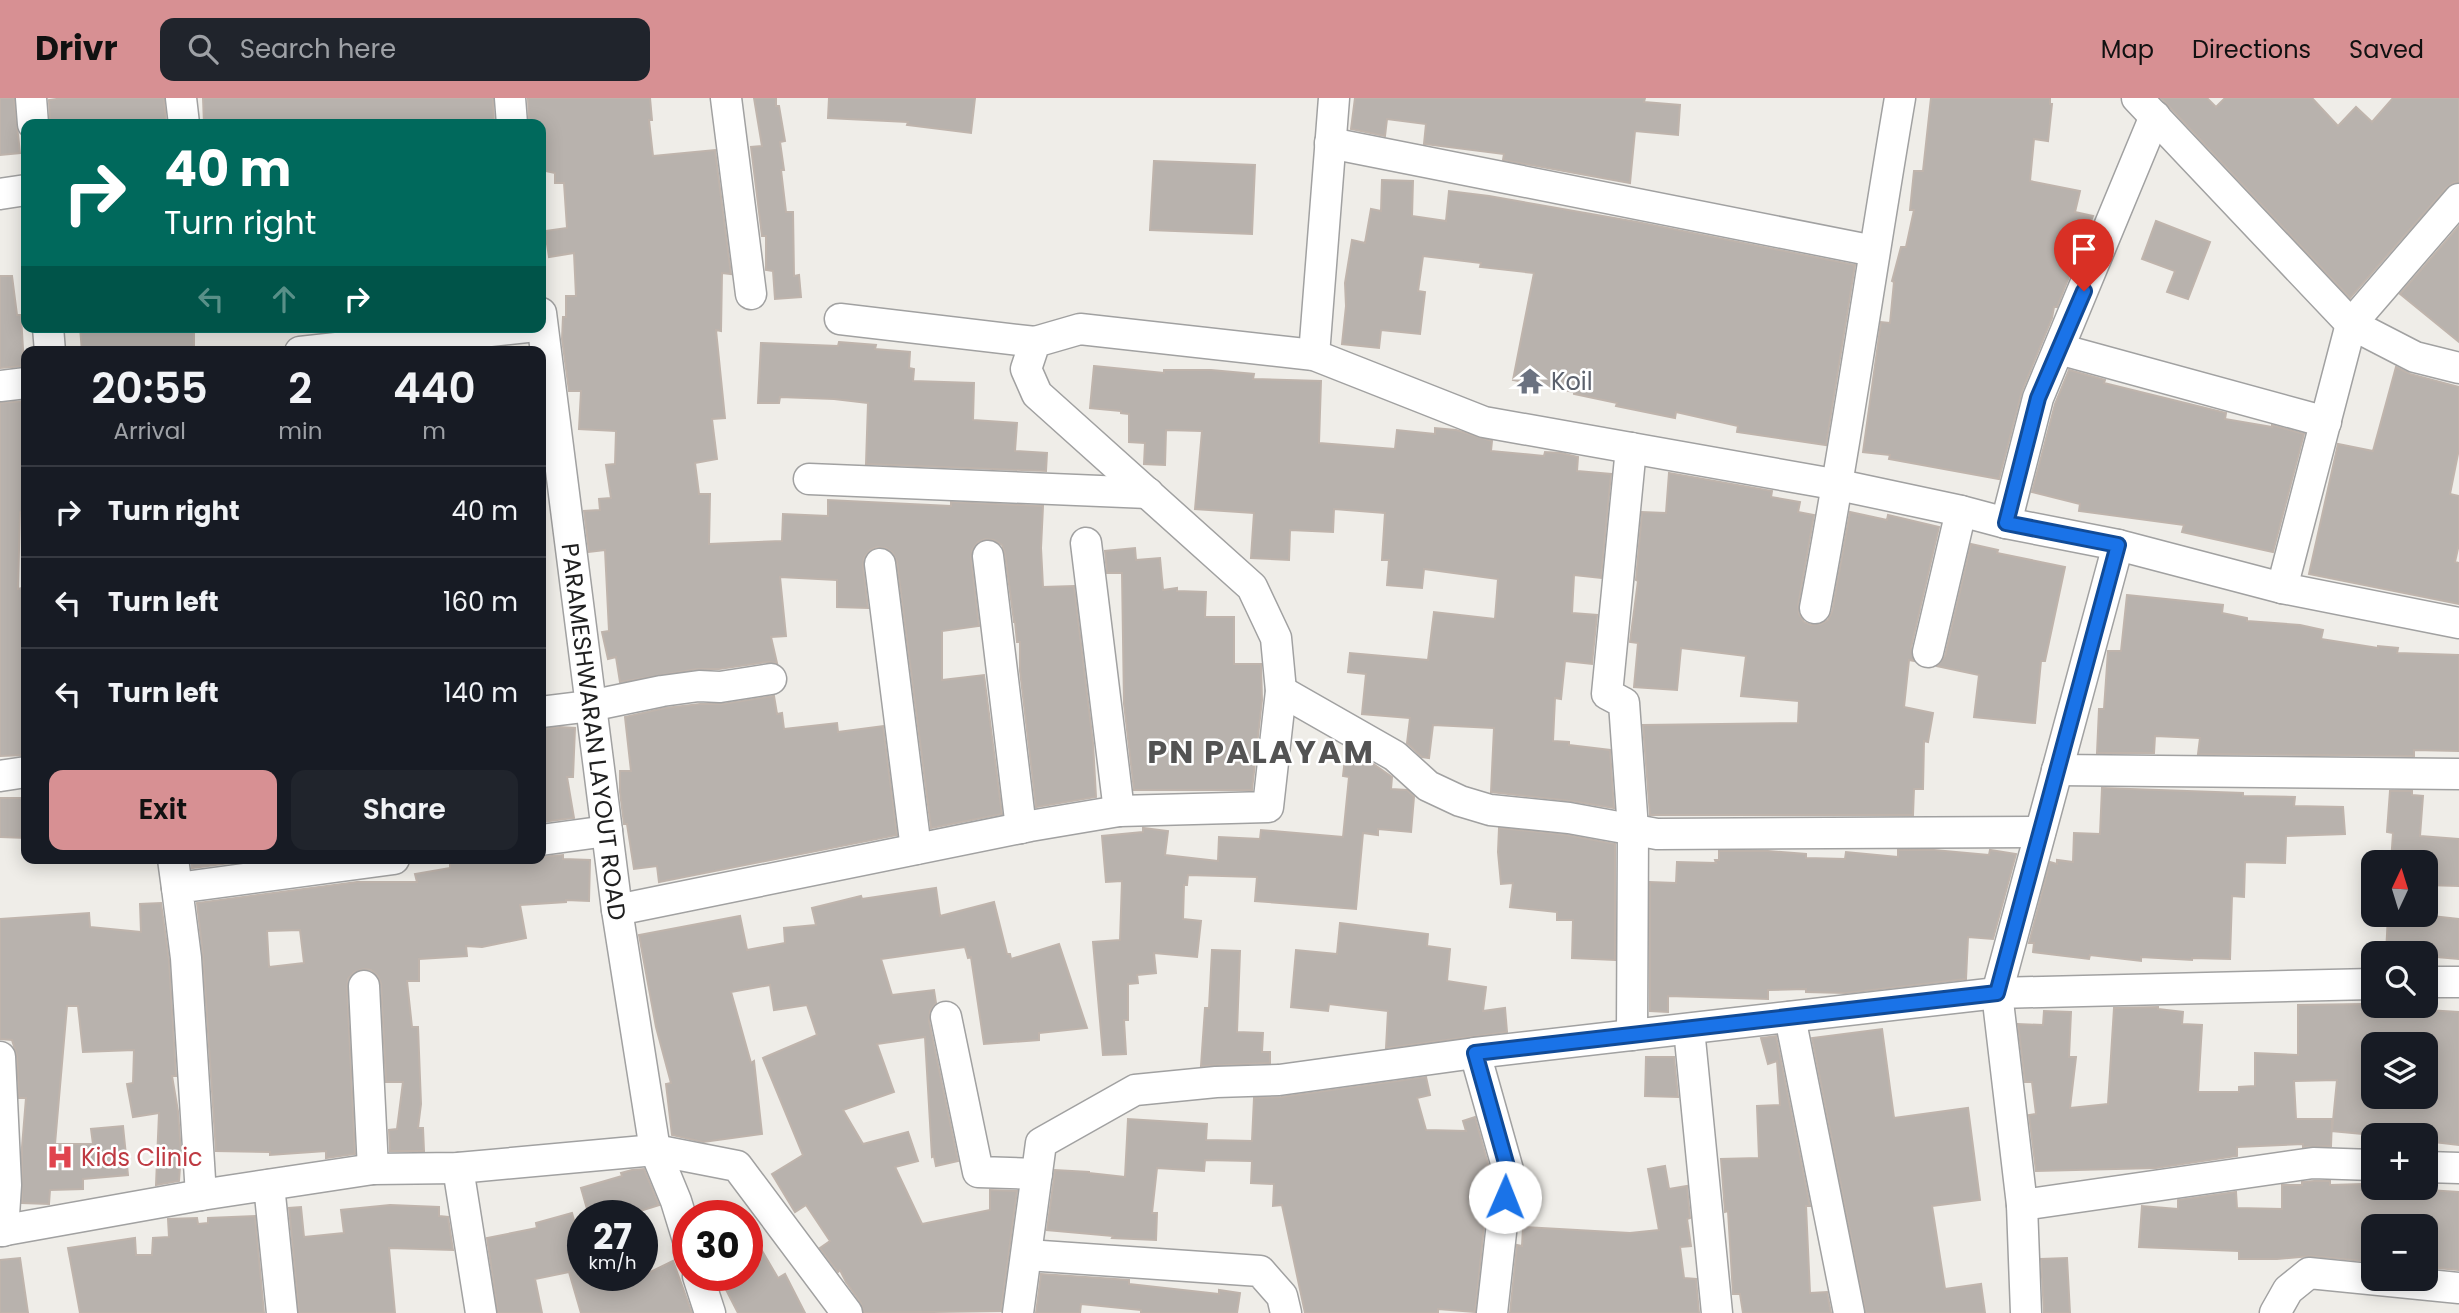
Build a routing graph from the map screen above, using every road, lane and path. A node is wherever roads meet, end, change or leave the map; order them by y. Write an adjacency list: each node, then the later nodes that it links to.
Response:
1 (31, 98): 8 (street)
2 (181, 98): 9 (street)
3 (510, 98): 10 (street)
4 (726, 98): 16 (street)
5 (1334, 98): 11 (street)
6 (1900, 98): 15 (street)
7 (2146, 107): 18 (street); 22 (street)
8 (33, 119)
9 (183, 119)
10 (512, 119)
11 (1330, 143): 15 (street); 23 (street)
12 (21, 191): 13 (street)
13 (0, 194)
14 (2459, 199): 18 (street)
15 (1874, 251): 32 (street)
16 (751, 294)
17 (840, 319): 20 (street)
18 (2351, 324): 24 (street); 28 (street)
19 (456, 333): 21 (street)
20 (1035, 342): 23 (street); 33 (street)
21 (349, 346)
22 (2059, 349): 28 (street); 35 (street)
23 (1314, 355): 30 (street)
24 (2459, 368)
25 (21, 384): 26 (street)
26 (0, 386)
27 (546, 416): 29 (street, PARAMESHWARAN LAYOUT ROAD)
28 (2326, 422): 40 (street)
29 (548, 439): 46 (street, PARAMESHWARAN LAYOUT ROAD)
30 (1631, 448): 32 (street); 54 (street)
31 (808, 479): 33 (street)
32 (1839, 485): 34 (street); 41 (street)
33 (1148, 493): 45 (street)
34 (1961, 511): 35 (street); 43 (street)
35 (2006, 523): 37 (street)
36 (1086, 543): 52 (street)
37 (2118, 545): 40 (street); 48 (street)
38 (988, 556): 53 (street)
39 (880, 564): 58 (street)
40 (2282, 588): 42 (street)
41 (1815, 608)
42 (2459, 623)
43 (1928, 652)
44 (771, 679): 46 (street)
45 (1282, 691): 52 (street); 54 (street)
46 (590, 706): 47 (street); 55 (street, PARAMESHWARAN LAYOUT ROAD)
47 (546, 711)
48 (2057, 770): 50 (street); 56 (street)
49 (21, 773): 51 (street)
50 (2459, 774)
51 (0, 776)
52 (1119, 811): 53 (street)
53 (1021, 828): 58 (street)
54 (1633, 829): 56 (street); 70 (street)
55 (607, 831): 57 (street); 61 (street, PARAMESHWARAN LAYOUT ROAD)
56 (2040, 832): 66 (street)
57 (546, 839)
58 (916, 849): 61 (street)
59 (321, 864): 60 (street)
60 (175, 874): 81 (street)
61 (617, 910): 73 (street, PARAMESHWARAN LAYOUT ROAD)
62 (2438, 982): 63 (street)
63 (2459, 982)
64 (2361, 984): 66 (street)
65 (364, 985): 78 (street)
66 (1997, 993): 68 (street); 83 (street)
67 (946, 1017): 79 (street)
68 (1790, 1017): 69 (street); 96 (street)
69 (1689, 1029): 70 (street); 95 (street)
70 (1632, 1035): 71 (street)
71 (1475, 1053): 79 (street); 94 (street)
72 (0, 1057): 84 (street)
73 (655, 1150): 76 (street); 82 (street, PARAMESHWARAN LAYOUT ROAD); 91 (street)
74 (2361, 1165): 83 (street)
75 (2438, 1167): 77 (street)
76 (458, 1168): 78 (street); 89 (street)
77 (2459, 1168)
78 (373, 1169): 80 (street)
79 (1037, 1174): 85 (street)
80 (269, 1185): 81 (street); 88 (street)
81 (201, 1195): 84 (street)
82 (676, 1200)
83 (2021, 1205): 97 (street)
84 (2, 1231)
85 (1027, 1255): 92 (street); 93 (street)
86 (2459, 1288): 98 (street)
87 (703, 1291): 90 (street)
88 (282, 1313)
89 (481, 1313)
90 (710, 1313)
91 (847, 1313)
92 (1018, 1313)
93 (1286, 1313)
94 (1492, 1313)
95 (1717, 1313)
96 (1849, 1313)
97 (2026, 1313)
98 (2275, 1313)

